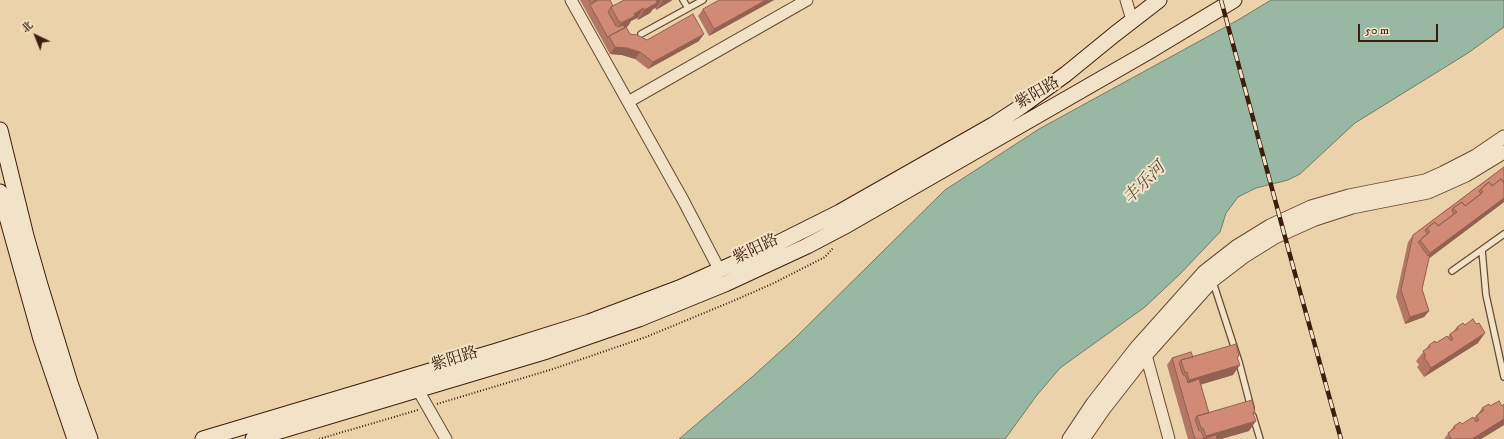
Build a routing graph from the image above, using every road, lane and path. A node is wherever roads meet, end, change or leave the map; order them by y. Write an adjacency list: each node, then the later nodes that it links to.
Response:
1 (571, 0): 11 (street)
2 (683, 0): 8 (lane)
3 (702, 0): 8 (lane)
4 (807, 0): 11 (street)
5 (1126, 0): 9 (street)
6 (1159, 0): 9 (main road, 紫阳路)
7 (1234, 0): 24 (main road, 紫阳路)
8 (688, 8): 10 (lane)
9 (1132, 20): 18 (main road, 紫阳路)
10 (641, 34)
11 (628, 102): 18 (street)
12 (0, 130): 26 (main road)
13 (1504, 137): 30 (street)
14 (1504, 152): 20 (street)
15 (0, 192): 25 (main road)
16 (1504, 234): 17 (lane)
17 (1482, 250): 19 (lane); 22 (lane)
18 (720, 271): 27 (main road, 紫阳路)
19 (1452, 271)
20 (1213, 280): 21 (street); 33 (lane)
21 (1146, 355): 31 (street); 32 (street)
22 (1503, 368): 23 (lane)
23 (1504, 377)
24 (418, 390): 28 (main road, 紫阳路); 29 (street)
25 (75, 439)
26 (90, 439)
27 (203, 439)
28 (253, 439)
29 (446, 439)
30 (1069, 439)
31 (1083, 439)
32 (1169, 439)
33 (1260, 439)

